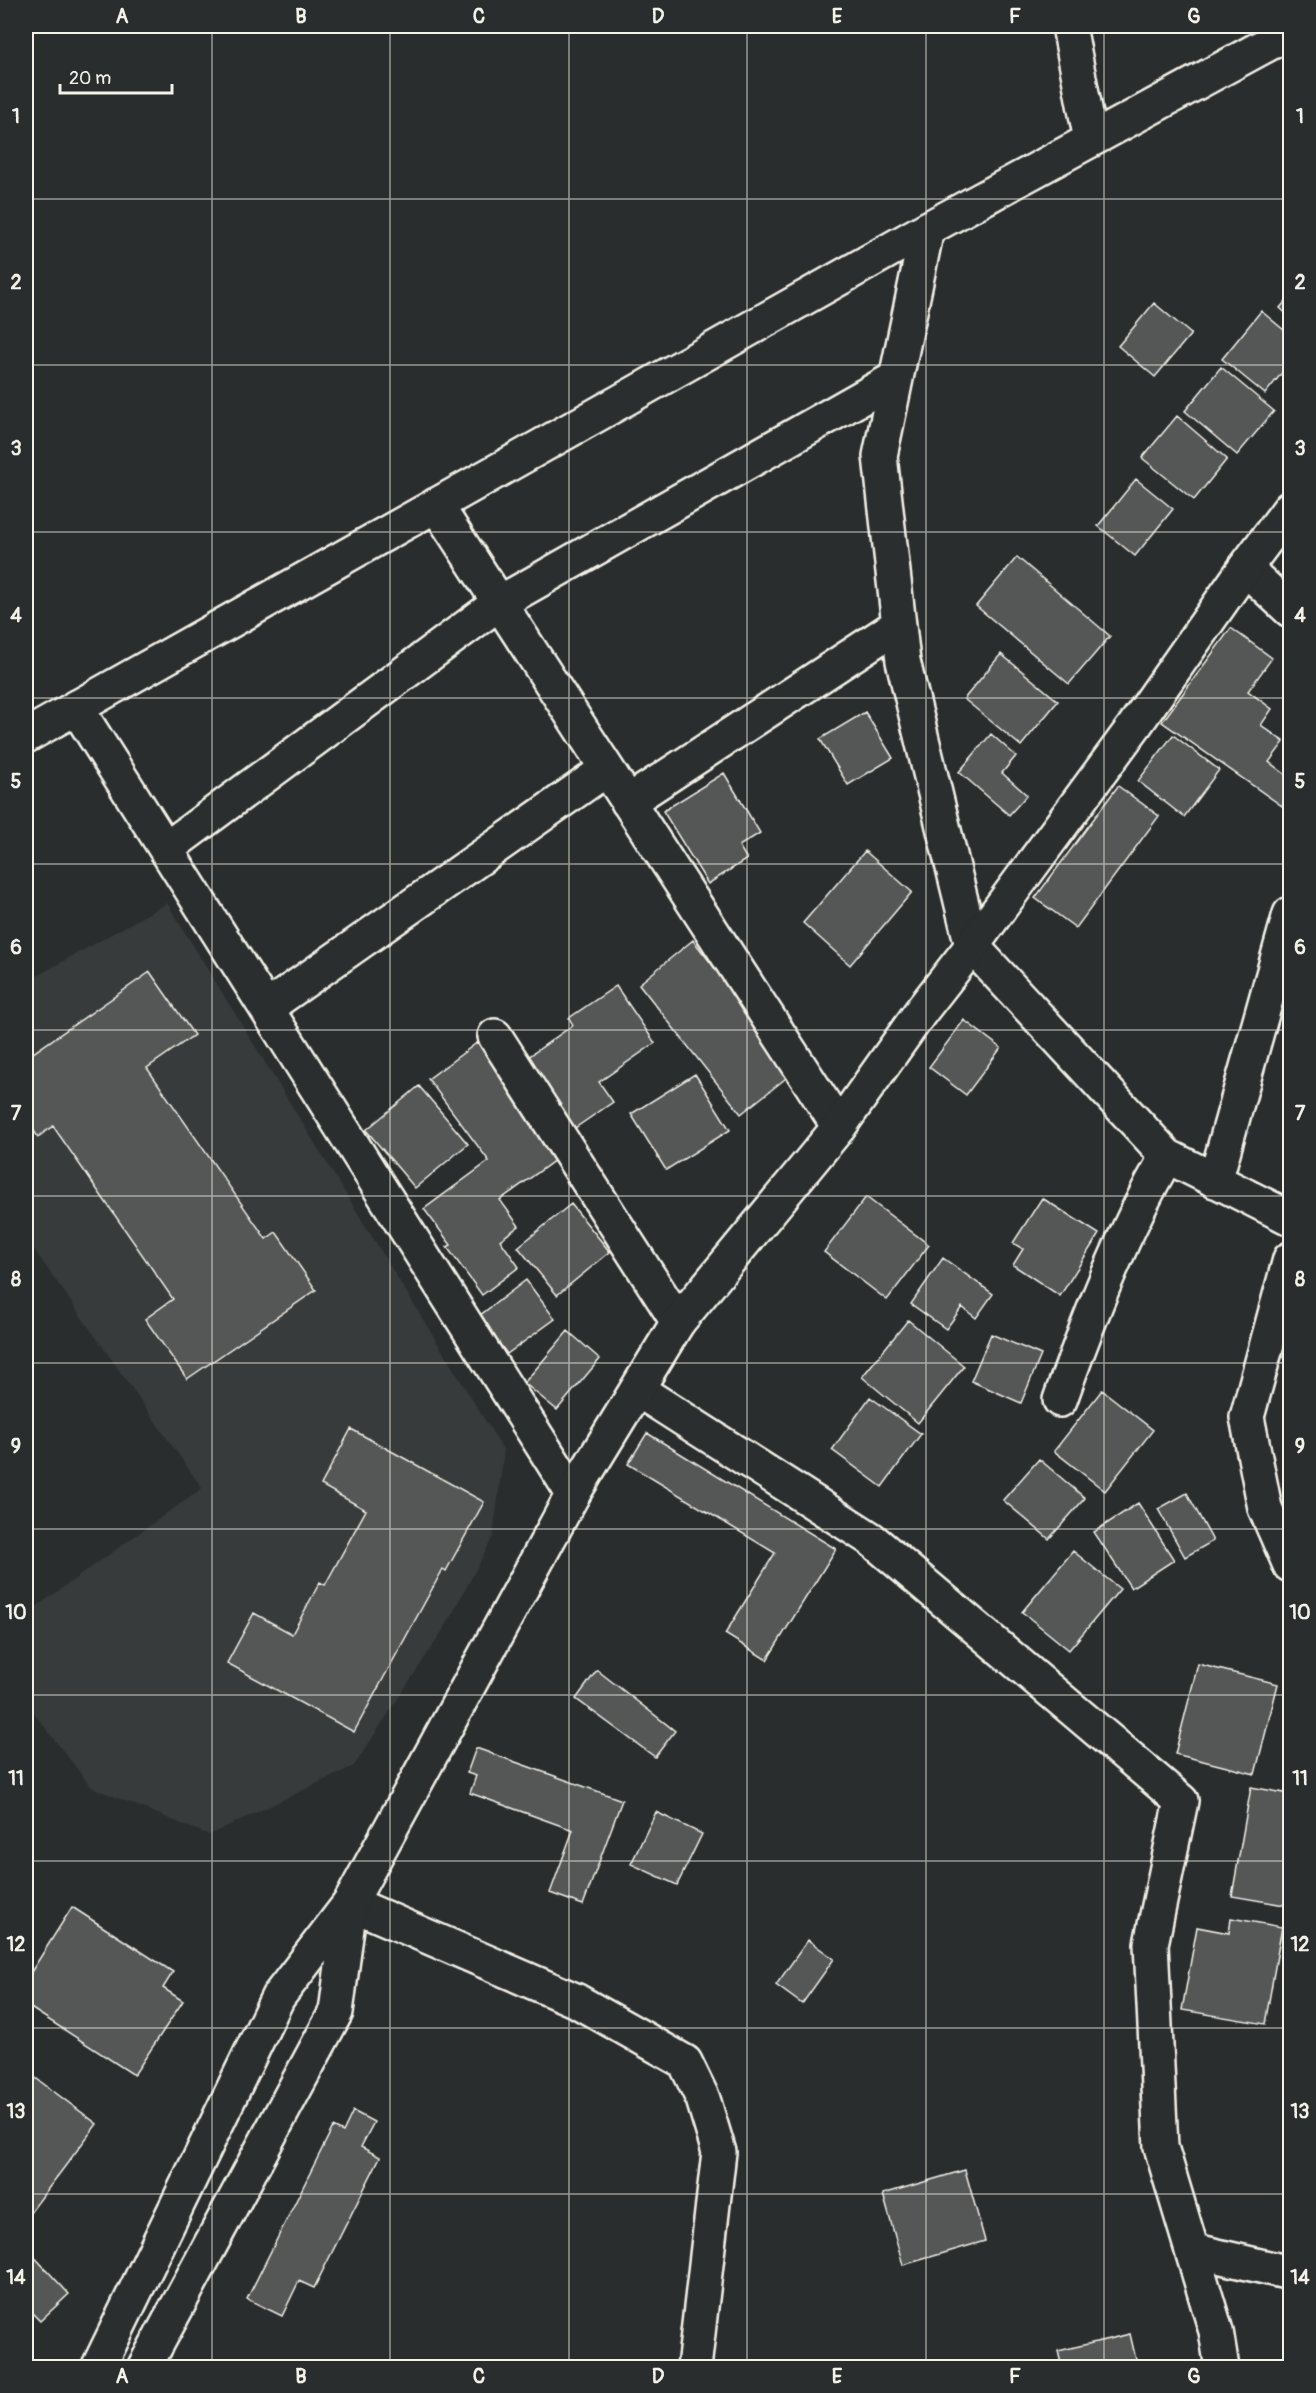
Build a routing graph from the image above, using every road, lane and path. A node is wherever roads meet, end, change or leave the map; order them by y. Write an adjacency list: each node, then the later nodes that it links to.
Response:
1 (1069, 26): 3 (street)
2 (1290, 32): 3 (street)
3 (1091, 140): 4 (street)
4 (927, 229): 5 (street); 6 (street)
5 (896, 378): 9 (street); 11 (street)
6 (436, 505): 9 (street); 12 (street)
7 (1290, 508): 8 (street)
8 (1245, 568): 10 (street); 18 (street)
9 (500, 603): 14 (street); 16 (street)
10 (1290, 610)
11 (898, 625): 15 (street); 18 (street)
12 (76, 707): 13 (street); 16 (street)
13 (26, 736)
14 (607, 770): 15 (street); 19 (street)
15 (628, 802): 21 (street)
16 (166, 849): 19 (street)
17 (1290, 914): 23 (street)
18 (972, 946): 21 (street); 22 (street)
19 (266, 1008): 29 (street)
20 (495, 1036): 26 (street)
21 (839, 1127): 26 (street)
22 (1167, 1156): 23 (street); 28 (street)
23 (1215, 1181): 24 (street)
24 (1290, 1218)
25 (1290, 1259): 30 (street)
26 (678, 1322): 27 (street)
27 (638, 1390): 29 (street); 32 (street)
28 (1060, 1400)
29 (573, 1494): 31 (street)
30 (1290, 1565)
31 (350, 1903): 34 (street); 35 (street); 36 (street)
32 (1191, 2250): 33 (street); 37 (street)
33 (1290, 2273)
34 (98, 2367)
35 (144, 2367)
36 (694, 2367)
37 (1222, 2367)

